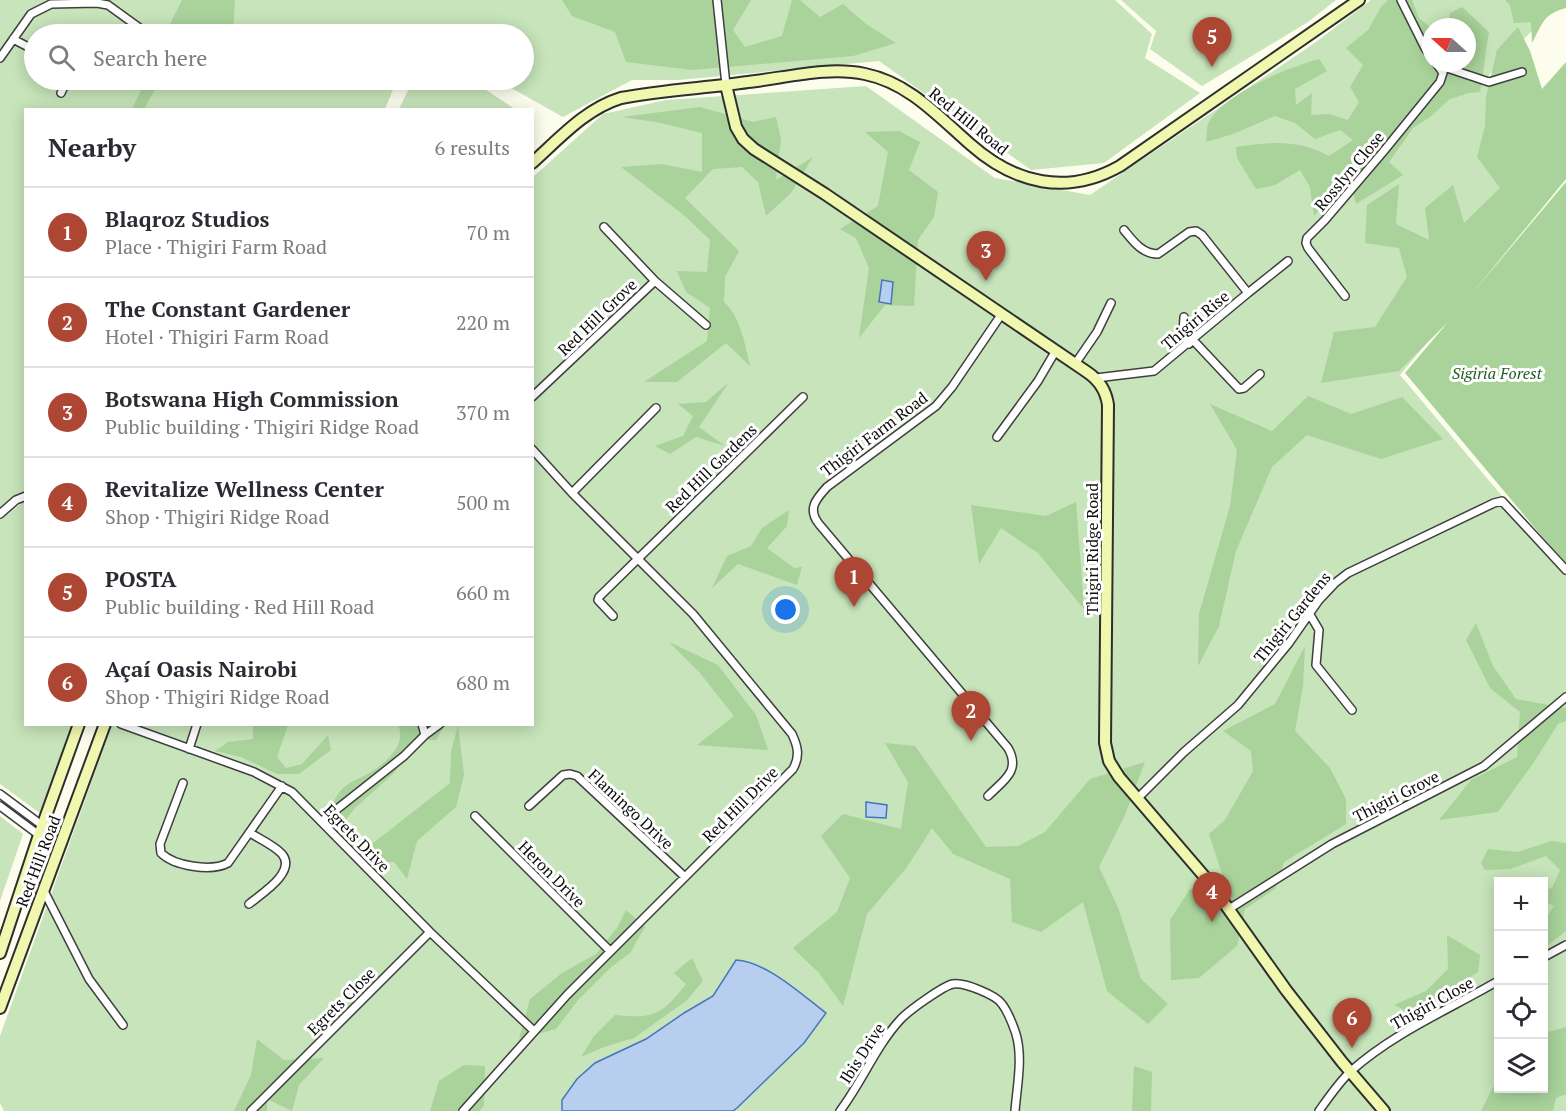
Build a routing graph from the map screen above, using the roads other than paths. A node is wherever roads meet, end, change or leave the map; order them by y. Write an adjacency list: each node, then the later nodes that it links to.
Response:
1 (717, 0): 12 (street)
2 (1359, 0): 12 (main road, Red Hill Road)
3 (1401, 0): 6 (street)
4 (134, 24): 5 (street)
5 (13, 39): 7 (street); 8 (street)
6 (1422, 42)
7 (24, 45)
8 (0, 58)
9 (1442, 72): 21 (street, Rosslyn Close)
10 (1460, 72): 11 (street)
11 (1522, 72)
12 (726, 85): 15 (main road, Red Hill Road); 23 (main road)
13 (62, 90): 14 (street)
14 (61, 93)
15 (534, 162)
16 (604, 227): 19 (street, Red Hill Grove)
17 (1124, 230): 20 (street, Thigiri Rise)
18 (1288, 261): 20 (street)
19 (655, 280): 25 (street, Red Hill Grove); 31 (street, Red Hill Grove)
20 (1248, 293): 26 (street, Thigiri Rise)
21 (1346, 296)
22 (1111, 303): 28 (street)
23 (1001, 315): 27 (main road); 56 (street, Thigiri Farm Road)
24 (1184, 317): 26 (street)
25 (706, 325)
26 (1191, 342): 29 (street); 30 (street, Thigiri Rise)
27 (1055, 352): 28 (main road); 34 (street)
28 (1075, 364): 30 (main road)
29 (1260, 374)
30 (1096, 378): 57 (main road, Thigiri Ridge Road)
31 (534, 395)
32 (803, 397): 39 (street, Red Hill Gardens)
33 (656, 408): 36 (street)
34 (997, 437)
35 (534, 451): 36 (street, Red Hill Drive)
36 (572, 493): 39 (street, Red Hill Drive)
37 (24, 497): 38 (street)
38 (0, 514)
39 (638, 558): 42 (street, Red Hill Gardens); 64 (street, Red Hill Drive)
40 (1566, 570): 41 (street, Thigiri Gardens)
41 (1310, 613): 44 (street); 57 (street, Thigiri Gardens)
42 (613, 616)
43 (1566, 697): 67 (street, Thigiri Grove)
44 (1352, 710)
45 (78, 726): 62 (main road, Red Hill Road)
46 (104, 726): 65 (main road, Red Hill Road)
47 (126, 726): 52 (street, Egrets Drive)
48 (196, 726): 52 (street)
49 (423, 726): 51 (street)
50 (437, 726): 51 (street)
51 (425, 735): 61 (street)
52 (189, 749): 54 (street, Egrets Drive)
53 (183, 783): 63 (street)
54 (282, 786): 61 (street, Egrets Drive); 63 (street)
55 (0, 794): 62 (street)
56 (988, 796)
57 (1137, 798): 67 (main road, Thigiri Ridge Road)
58 (0, 806): 62 (street)
59 (529, 806): 64 (street, Flamingo Drive)
60 (476, 816): 70 (street, Heron Drive)
61 (322, 821): 68 (street, Egrets Drive)
62 (41, 830): 71 (main road, Red Hill Road)
63 (250, 833): 66 (street)
64 (685, 877): 70 (street, Red Hill Drive)
65 (43, 889): 74 (main road, Red Hill Road); 75 (street)
66 (249, 904)
67 (1229, 909): 77 (main road, Thigiri Ridge Road)
68 (430, 932): 76 (street, Egrets Drive); 79 (street, Egrets Close)
69 (1566, 945): 72 (street)
70 (610, 951): 76 (street, Red Hill Drive)
71 (0, 953)
72 (1548, 955)
73 (1494, 983): 77 (street, Thigiri Close)
74 (0, 1008)
75 (123, 1025)
76 (534, 1031): 80 (street, Red Hill Drive)
77 (1350, 1072): 82 (street, Thigiri Close); 83 (main road, Thigiri Ridge Road)
78 (844, 1109): 81 (street, Ibis Drive)
79 (251, 1111)
80 (463, 1111)
81 (1015, 1111)
82 (1319, 1111)
83 (1384, 1111)

